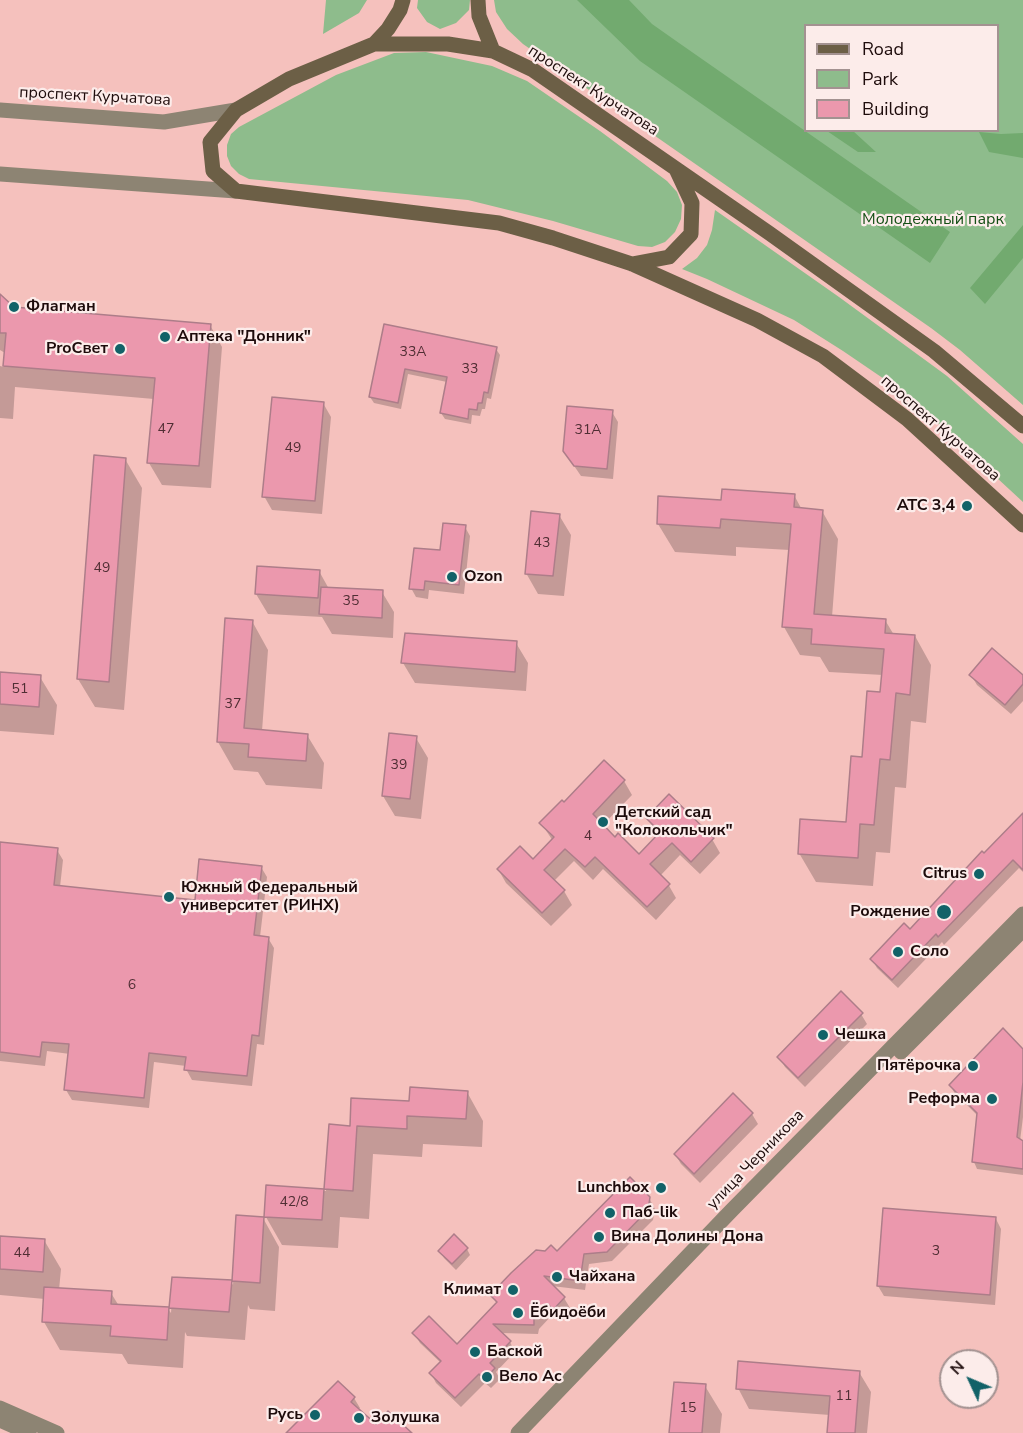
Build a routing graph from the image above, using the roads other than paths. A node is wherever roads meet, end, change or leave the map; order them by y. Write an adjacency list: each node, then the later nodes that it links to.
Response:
1 (404, 0): 3 (main road)
2 (478, 0): 4 (main road)
3 (374, 44): 4 (main road, проспект Курчатова); 6 (main road, проспект Курчатова)
4 (493, 51): 7 (main road, проспект Курчатова)
5 (0, 110): 6 (street, проспект Курчатова)
6 (236, 110): 9 (main road)
7 (676, 168): 10 (main road); 11 (main road, проспект Курчатова)
8 (0, 174): 9 (street, проспект Курчатова)
9 (236, 191): 10 (main road, проспект Курчатова)
10 (632, 264): 12 (main road, проспект Курчатова)
11 (1023, 426)
12 (1023, 525)
13 (1023, 914): 19 (street, улица Черникова)
14 (1023, 930): 20 (street, улица Черникова)
15 (0, 1408): 18 (street)
16 (0, 1420): 17 (street)
17 (29, 1433)
18 (57, 1433)
19 (518, 1433)
20 (531, 1433)

